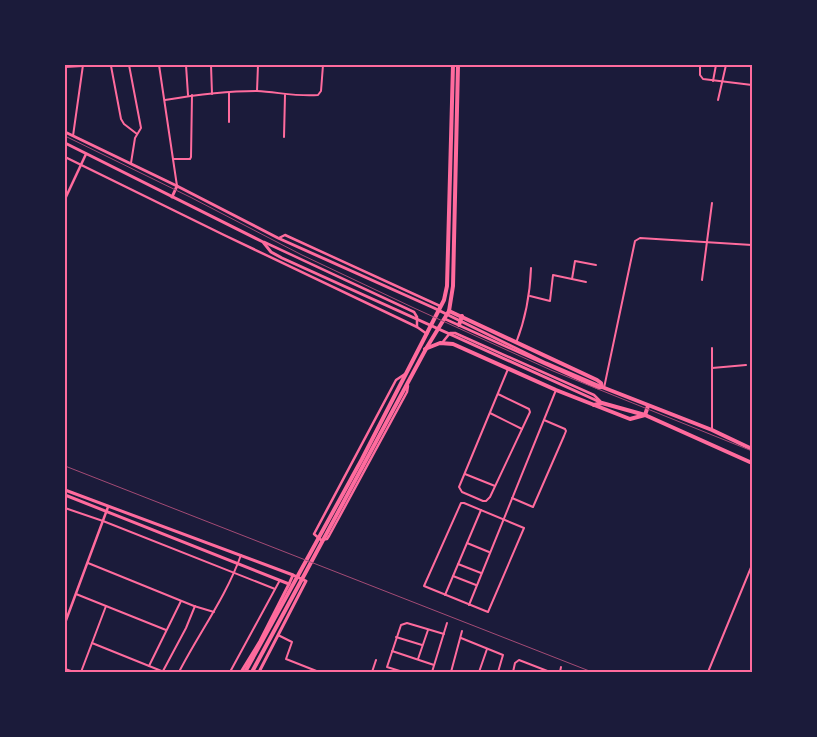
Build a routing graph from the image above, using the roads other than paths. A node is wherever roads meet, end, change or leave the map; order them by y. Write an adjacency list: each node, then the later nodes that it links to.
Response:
1 (129, 65): 30 (street)
2 (159, 65): 26 (street)
3 (186, 65): 25 (street)
4 (212, 65): 22 (street)
5 (258, 65): 20 (street)
6 (323, 65): 24 (street)
7 (454, 65): 53 (highway)
8 (458, 65): 54 (highway)
9 (700, 65): 17 (street)
10 (716, 65): 17 (street)
11 (726, 65): 18 (street)
12 (742, 65): 15 (street)
13 (83, 66): 16 (street); 31 (street)
14 (111, 66): 30 (street)
15 (752, 66)
16 (65, 67)
17 (713, 80): 18 (street)
18 (722, 81): 19 (street); 27 (street)
19 (752, 85)
20 (257, 92): 21 (street); 24 (street)
21 (229, 93): 22 (street); 28 (street)
22 (212, 94): 23 (street)
23 (192, 95): 25 (street); 36 (street)
24 (285, 95): 32 (street)
25 (188, 96): 26 (street)
26 (165, 100): 36 (street)
27 (718, 100)
28 (229, 122)
29 (65, 132): 31 (main road)
30 (137, 134): 37 (street)
31 (73, 136): 37 (main road)
32 (284, 137)
33 (65, 143): 34 (main road)
34 (86, 154): 38 (street); 40 (main road)
35 (65, 157): 38 (street)
36 (174, 159): 39 (street)
37 (130, 163): 39 (main road)
38 (81, 165): 41 (street); 58 (street)
39 (177, 186): 40 (main road); 43 (main road)
40 (172, 197): 45 (main road)
41 (65, 198)
42 (712, 203): 44 (street)
43 (278, 238): 53 (street); 69 (main road)
44 (707, 241): 46 (street); 50 (street); 69 (street)
45 (263, 242): 58 (street); 72 (main road)
46 (752, 245)
47 (596, 265): 49 (street)
48 (531, 268): 52 (street)
49 (572, 279): 51 (street); 52 (street)
50 (702, 280)
51 (586, 282)
52 (530, 296): 61 (street)
53 (441, 307): 59 (highway)
54 (449, 310): 55 (highway); 56 (highway)
55 (462, 316): 57 (highway); 61 (highway)
56 (445, 318): 57 (street); 63 (highway)
57 (459, 325): 69 (street)
58 (417, 327): 59 (street)
59 (427, 334): 67 (highway)
60 (442, 343): 63 (highway); 66 (highway); 72 (street)
61 (516, 343): 69 (highway)
62 (712, 348): 65 (street)
63 (425, 350): 68 (highway)
64 (746, 365): 65 (street)
65 (712, 368): 79 (street)
66 (508, 369): 70 (highway); 71 (street)
67 (406, 373): 68 (street); 141 (highway)
68 (409, 380): 142 (highway)
69 (603, 388): 74 (highway)
70 (556, 390): 73 (highway); 77 (street)
71 (498, 394): 75 (street); 78 (street)
72 (602, 403): 73 (highway); 76 (highway)
73 (592, 405): 76 (highway)
74 (648, 406): 76 (highway); 79 (highway)
75 (490, 414): 78 (street); 82 (street)
76 (645, 415): 81 (highway)
77 (544, 420): 86 (street); 86 (street)
78 (522, 429): 83 (street)
79 (712, 430): 80 (highway)
80 (752, 449)
81 (752, 463)
82 (465, 474): 83 (street); 83 (street)
83 (496, 486)
84 (65, 490): 87 (main road)
85 (65, 495): 90 (main road)
86 (512, 498): 91 (street)
87 (108, 506): 90 (street); 95 (main road)
88 (65, 508): 92 (street)
89 (481, 510): 91 (street); 93 (street); 109 (street)
90 (106, 511): 92 (street); 97 (main road)
91 (503, 518): 94 (street); 111 (street)
92 (103, 521): 96 (street); 100 (street)
93 (467, 543): 94 (street); 98 (street)
94 (489, 552): 101 (street)
95 (241, 556): 97 (street); 102 (main road)
96 (88, 563): 108 (street); 110 (street)
97 (238, 563): 100 (street); 104 (main road)
98 (458, 564): 101 (street); 103 (street)
99 (752, 565): 154 (street)
100 (235, 572): 107 (street); 114 (street)
101 (481, 573): 106 (street)
102 (293, 575): 105 (main road); 122 (main road)
103 (453, 576): 106 (street); 109 (street)
104 (280, 580): 105 (main road); 107 (street)
105 (289, 584): 141 (main road)
106 (476, 585): 111 (street)
107 (275, 589): 140 (street)
108 (76, 594): 112 (street); 115 (street)
109 (445, 596): 111 (street)
110 (182, 600): 113 (street); 118 (street)
111 (468, 605)
112 (106, 606): 118 (street); 125 (street)
113 (195, 606): 114 (street); 138 (street)
114 (214, 612): 139 (street)
115 (66, 618): 116 (street)
116 (65, 623)
117 (447, 623): 121 (street)
118 (166, 630): 132 (street)
119 (428, 630): 121 (street); 123 (street); 126 (street)
120 (462, 631): 124 (street)
121 (444, 634): 131 (street)
122 (278, 635): 143 (main road); 144 (street)
123 (396, 637): 126 (street); 128 (street)
124 (461, 638): 127 (street); 148 (street)
125 (92, 643): 132 (street); 137 (street)
126 (422, 645): 130 (street)
127 (487, 649): 149 (street); 150 (street)
128 (392, 652): 130 (street); 135 (street)
129 (376, 660): 145 (street)
130 (418, 660): 131 (street)
131 (434, 665): 147 (street)
132 (150, 666): 138 (street)
133 (562, 667): 153 (street)
134 (65, 668): 136 (street)
135 (394, 671): 146 (street)
136 (74, 672)
137 (81, 672)
138 (163, 672)
139 (179, 672)
140 (230, 672)
141 (243, 672)
142 (252, 672)
143 (259, 672)
144 (319, 672)
145 (372, 672)
146 (403, 672)
147 (432, 672)
148 (451, 672)
149 (479, 672)
150 (498, 672)
151 (513, 672): 152 (street)
152 (550, 672)
153 (560, 672)
154 (708, 672)

